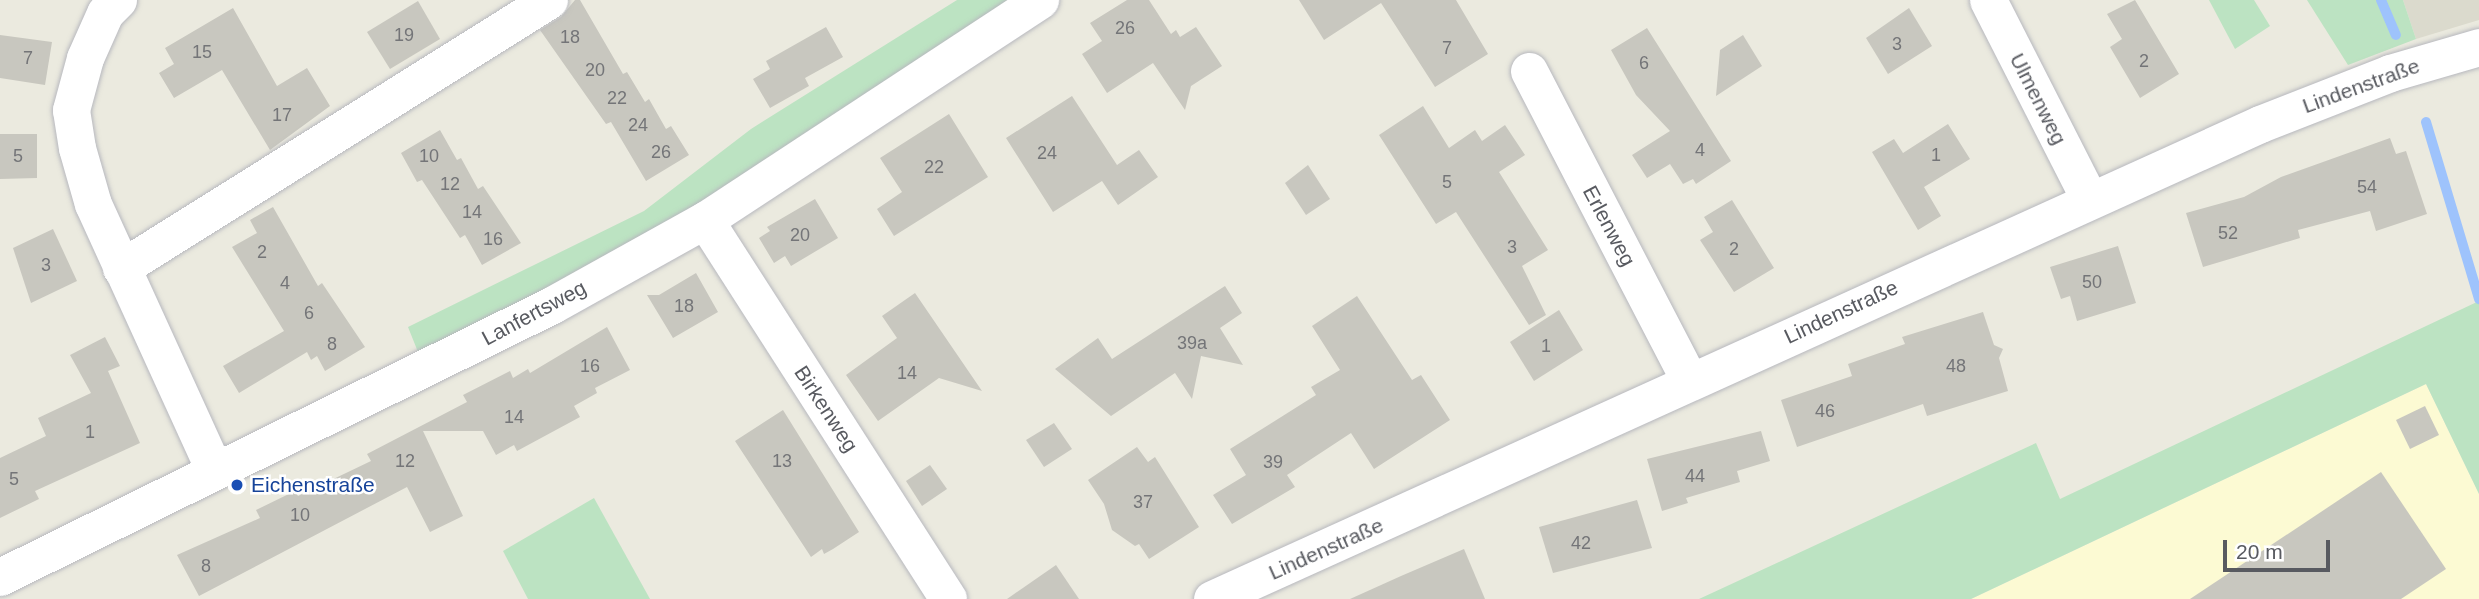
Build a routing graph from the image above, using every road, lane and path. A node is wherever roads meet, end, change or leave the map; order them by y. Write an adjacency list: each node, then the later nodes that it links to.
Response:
1 (118, 0): 9 (street)
2 (549, 0): 9 (street)
3 (1040, 0): 8 (street, Lanfertsweg)
4 (1987, 0): 7 (street, Ulmenweg)
5 (2479, 47): 7 (street, Lindenstraße)
6 (1529, 71): 10 (street, Erlenweg)
7 (2089, 198): 10 (street, Lindenstraße)
8 (705, 219): 11 (street, Lanfertsweg); 13 (street, Birkenweg)
9 (121, 268): 11 (street)
10 (1690, 381): 14 (street, Lindenstraße)
11 (214, 470): 12 (street, Lanfertsweg)
12 (0, 578)
13 (948, 599)
14 (1212, 599)

